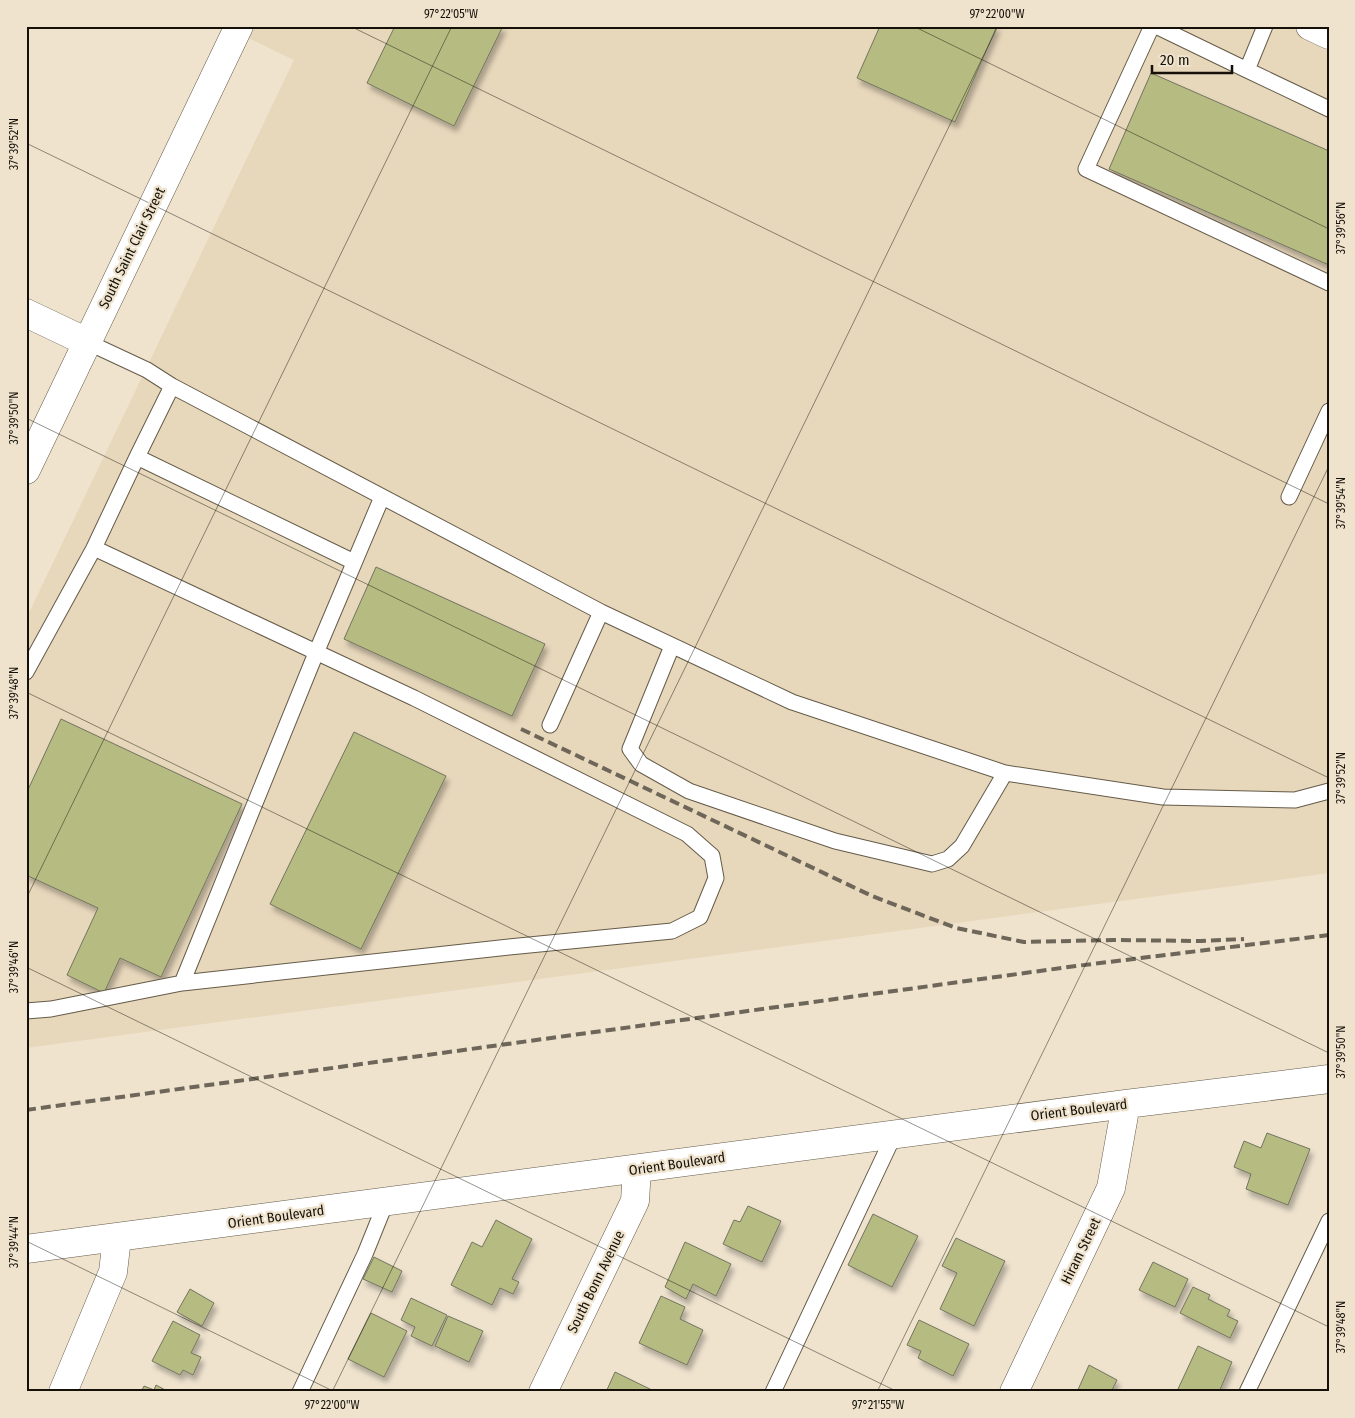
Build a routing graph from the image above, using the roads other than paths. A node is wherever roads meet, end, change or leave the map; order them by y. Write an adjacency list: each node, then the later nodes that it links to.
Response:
1 (239, 26): 11 (street, South Saint Clair Street)
2 (1152, 26): 9 (lane)
3 (1156, 26): 7 (lane)
4 (1265, 26): 7 (lane)
5 (1310, 26): 6 (street)
6 (1329, 35)
7 (1247, 70): 8 (lane)
8 (1329, 110)
9 (1329, 283)
10 (26, 313): 11 (street)
11 (87, 342): 12 (lane); 15 (street, South Saint Clair Street)
12 (172, 386): 14 (lane); 16 (lane)
13 (1329, 411): 17 (lane)
14 (137, 457): 18 (lane); 19 (lane)
15 (26, 470)
16 (382, 497): 19 (lane); 20 (lane)
17 (1289, 497)
18 (94, 548): 22 (lane); 23 (lane)
19 (354, 562): 22 (lane)
20 (601, 612): 21 (lane); 24 (lane)
21 (672, 646): 25 (lane); 25 (lane)
22 (316, 652): 27 (lane); 27 (lane)
23 (26, 672)
24 (550, 725)
25 (1005, 773): 26 (lane)
26 (1329, 790)
27 (182, 983): 28 (lane)
28 (26, 1011)
29 (1329, 1079): 30 (street, Orient Boulevard)
30 (1126, 1104): 31 (street, Orient Boulevard); 41 (street, Hiram Street)
31 (894, 1135): 32 (street, Orient Boulevard); 40 (lane)
32 (638, 1169): 33 (street, Orient Boulevard); 39 (street, South Bonn Avenue)
33 (386, 1202): 35 (street, Orient Boulevard); 38 (lane)
34 (1329, 1221): 42 (lane)
35 (117, 1238): 36 (street, Orient Boulevard); 37 (street)
36 (26, 1249)
37 (63, 1392)
38 (300, 1392)
39 (543, 1392)
40 (773, 1392)
41 (1014, 1392)
42 (1247, 1392)

